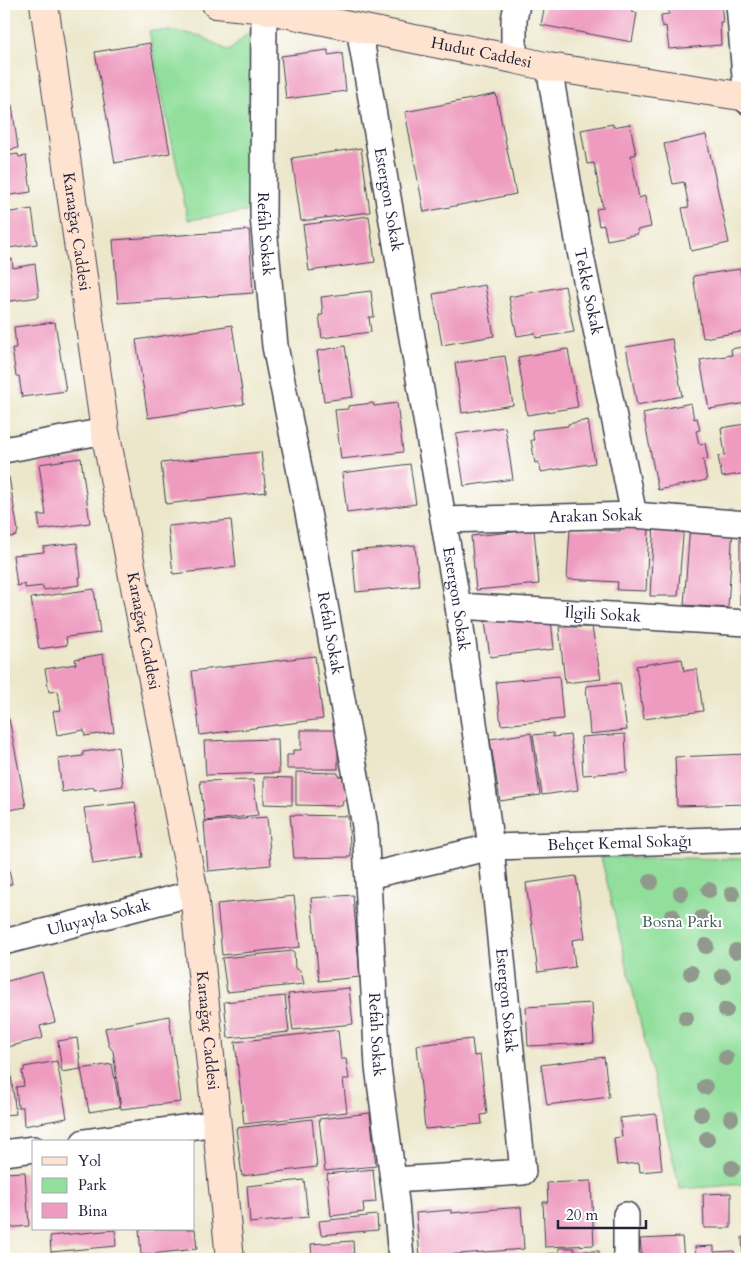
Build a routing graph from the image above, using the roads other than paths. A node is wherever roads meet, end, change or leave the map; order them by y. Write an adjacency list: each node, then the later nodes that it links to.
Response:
1 (44, 4): 11 (street, Karaağaç Caddesi)
2 (216, 4): 5 (street, Hudut Caddesi)
3 (517, 4): 7 (street)
4 (739, 4): 9 (street)
5 (263, 6): 6 (street, Hudut Caddesi); 20 (street, Refah Sokak)
6 (359, 28): 7 (street, Hudut Caddesi); 14 (street, Estergon Sokak)
7 (514, 59): 8 (street, Hudut Caddesi)
8 (549, 67): 9 (street, Hudut Caddesi); 13 (street, Tekke Sokak)
9 (747, 97): 10 (street)
10 (747, 101)
11 (105, 431): 12 (street); 21 (street, Karaağaç Caddesi)
12 (4, 450)
13 (634, 515): 14 (street, Arakan Sokak); 15 (street, Arakan Sokak)
14 (444, 520): 16 (street, Estergon Sokak)
15 (747, 524)
16 (458, 606): 17 (street, İlgili Sokak); 19 (street, Estergon Sokak)
17 (747, 623)
18 (747, 838): 19 (street, Behçet Kemal Sokağı)
19 (492, 847): 20 (street, Behçet Kemal Sokağı); 27 (street, Estergon Sokak)
20 (368, 876): 27 (street, Refah Sokak)
21 (194, 893): 22 (street, Uluyayla Sokak); 23 (street, Karaağaç Caddesi)
22 (4, 942)
23 (217, 1124): 24 (street); 29 (street, Karaağaç Caddesi)
24 (99, 1140)
25 (32, 1149): 26 (street)
26 (4, 1153)
27 (393, 1180): 30 (street, Refah Sokak)
28 (626, 1215): 31 (street)
29 (230, 1259)
30 (401, 1259)
31 (626, 1259)

